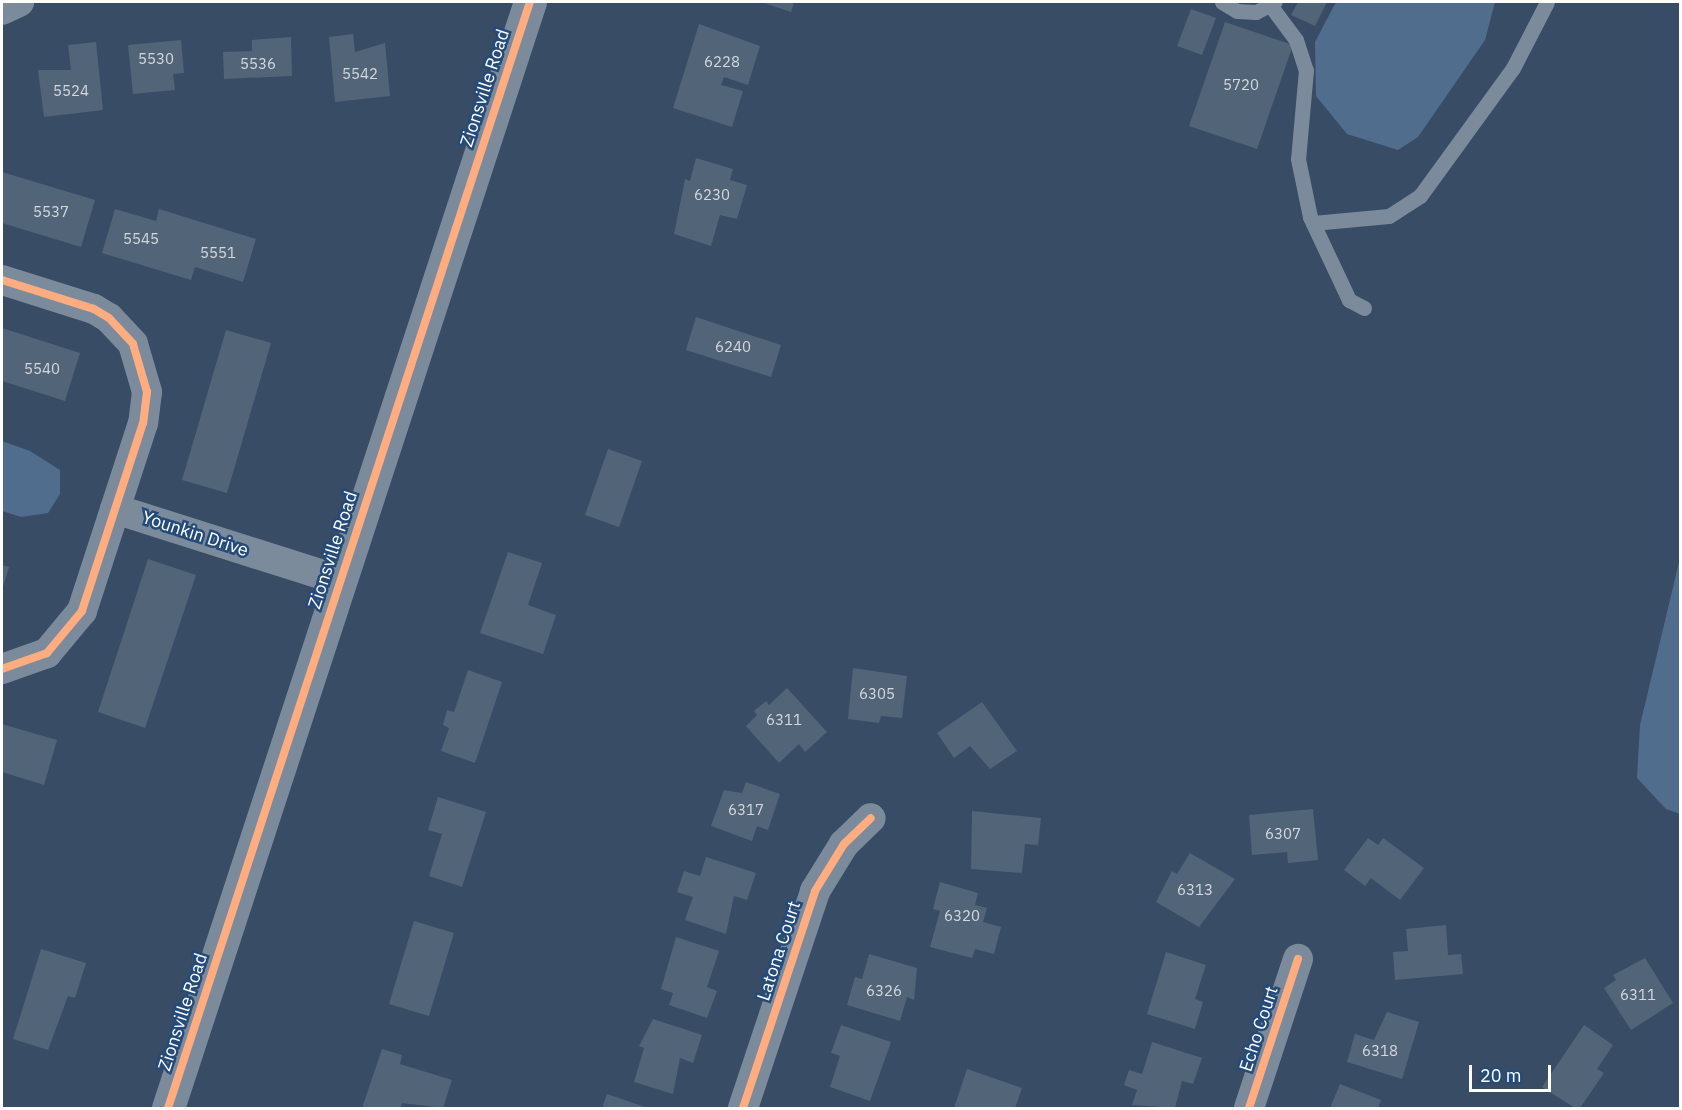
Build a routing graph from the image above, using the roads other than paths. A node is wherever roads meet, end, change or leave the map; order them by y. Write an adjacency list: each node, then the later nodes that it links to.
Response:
1 (19, 2): 6 (street)
2 (1222, 2): 5 (lane)
3 (1547, 2): 7 (lane)
4 (525, 3): 11 (street, Zionsville Road)
5 (1273, 3): 7 (lane)
6 (2, 10)
7 (1313, 224): 9 (lane)
8 (2, 280): 10 (street)
9 (1364, 308)
10 (115, 509): 11 (street, Younkin Drive); 12 (street)
11 (339, 580): 15 (street, Zionsville Road)
12 (2, 669)
13 (871, 818): 16 (street, Latona Court)
14 (1298, 959): 17 (street, Echo Court)
15 (168, 1108)
16 (743, 1108)
17 (1249, 1108)

